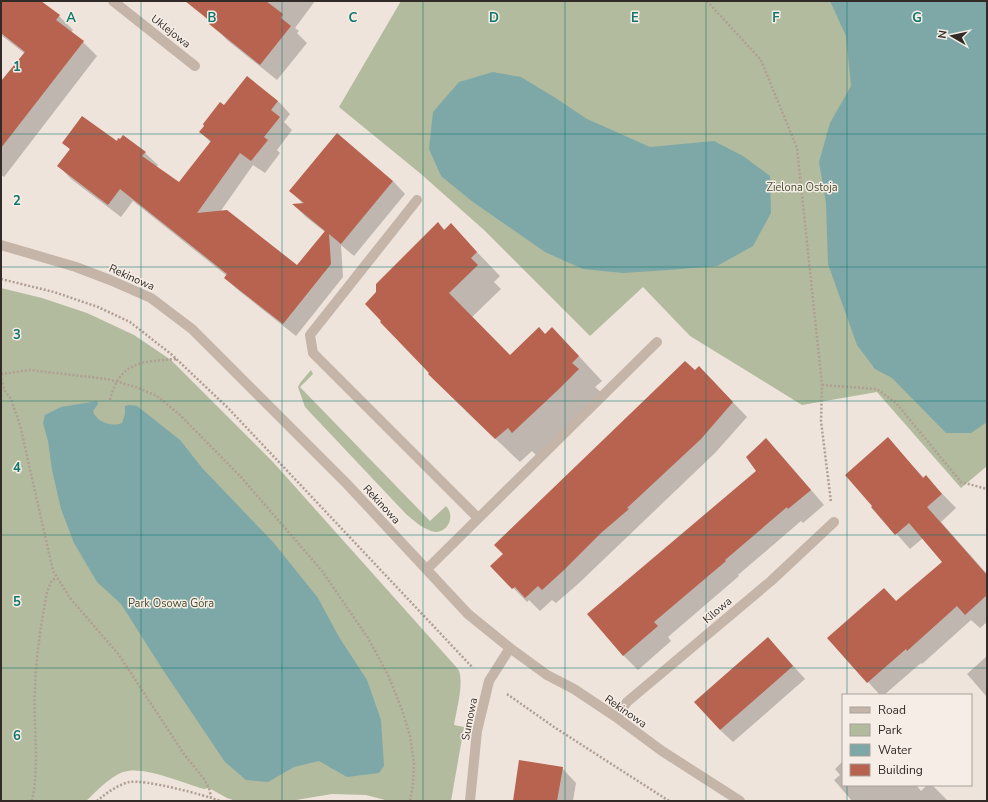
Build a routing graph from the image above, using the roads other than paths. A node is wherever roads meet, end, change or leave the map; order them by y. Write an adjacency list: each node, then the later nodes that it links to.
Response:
1 (113, 1): 2 (street, Uklejowa)
2 (195, 66)
3 (416, 200): 6 (street)
4 (1, 245): 8 (street, Rekinowa)
5 (657, 342): 6 (street)
6 (478, 518): 8 (street)
7 (834, 522): 10 (street, Kilowa)
8 (427, 569): 9 (street, Rekinowa)
9 (510, 648): 10 (street, Rekinowa); 11 (street, Sumowa)
10 (616, 717): 12 (street, Rekinowa)
11 (470, 801)
12 (740, 801)

